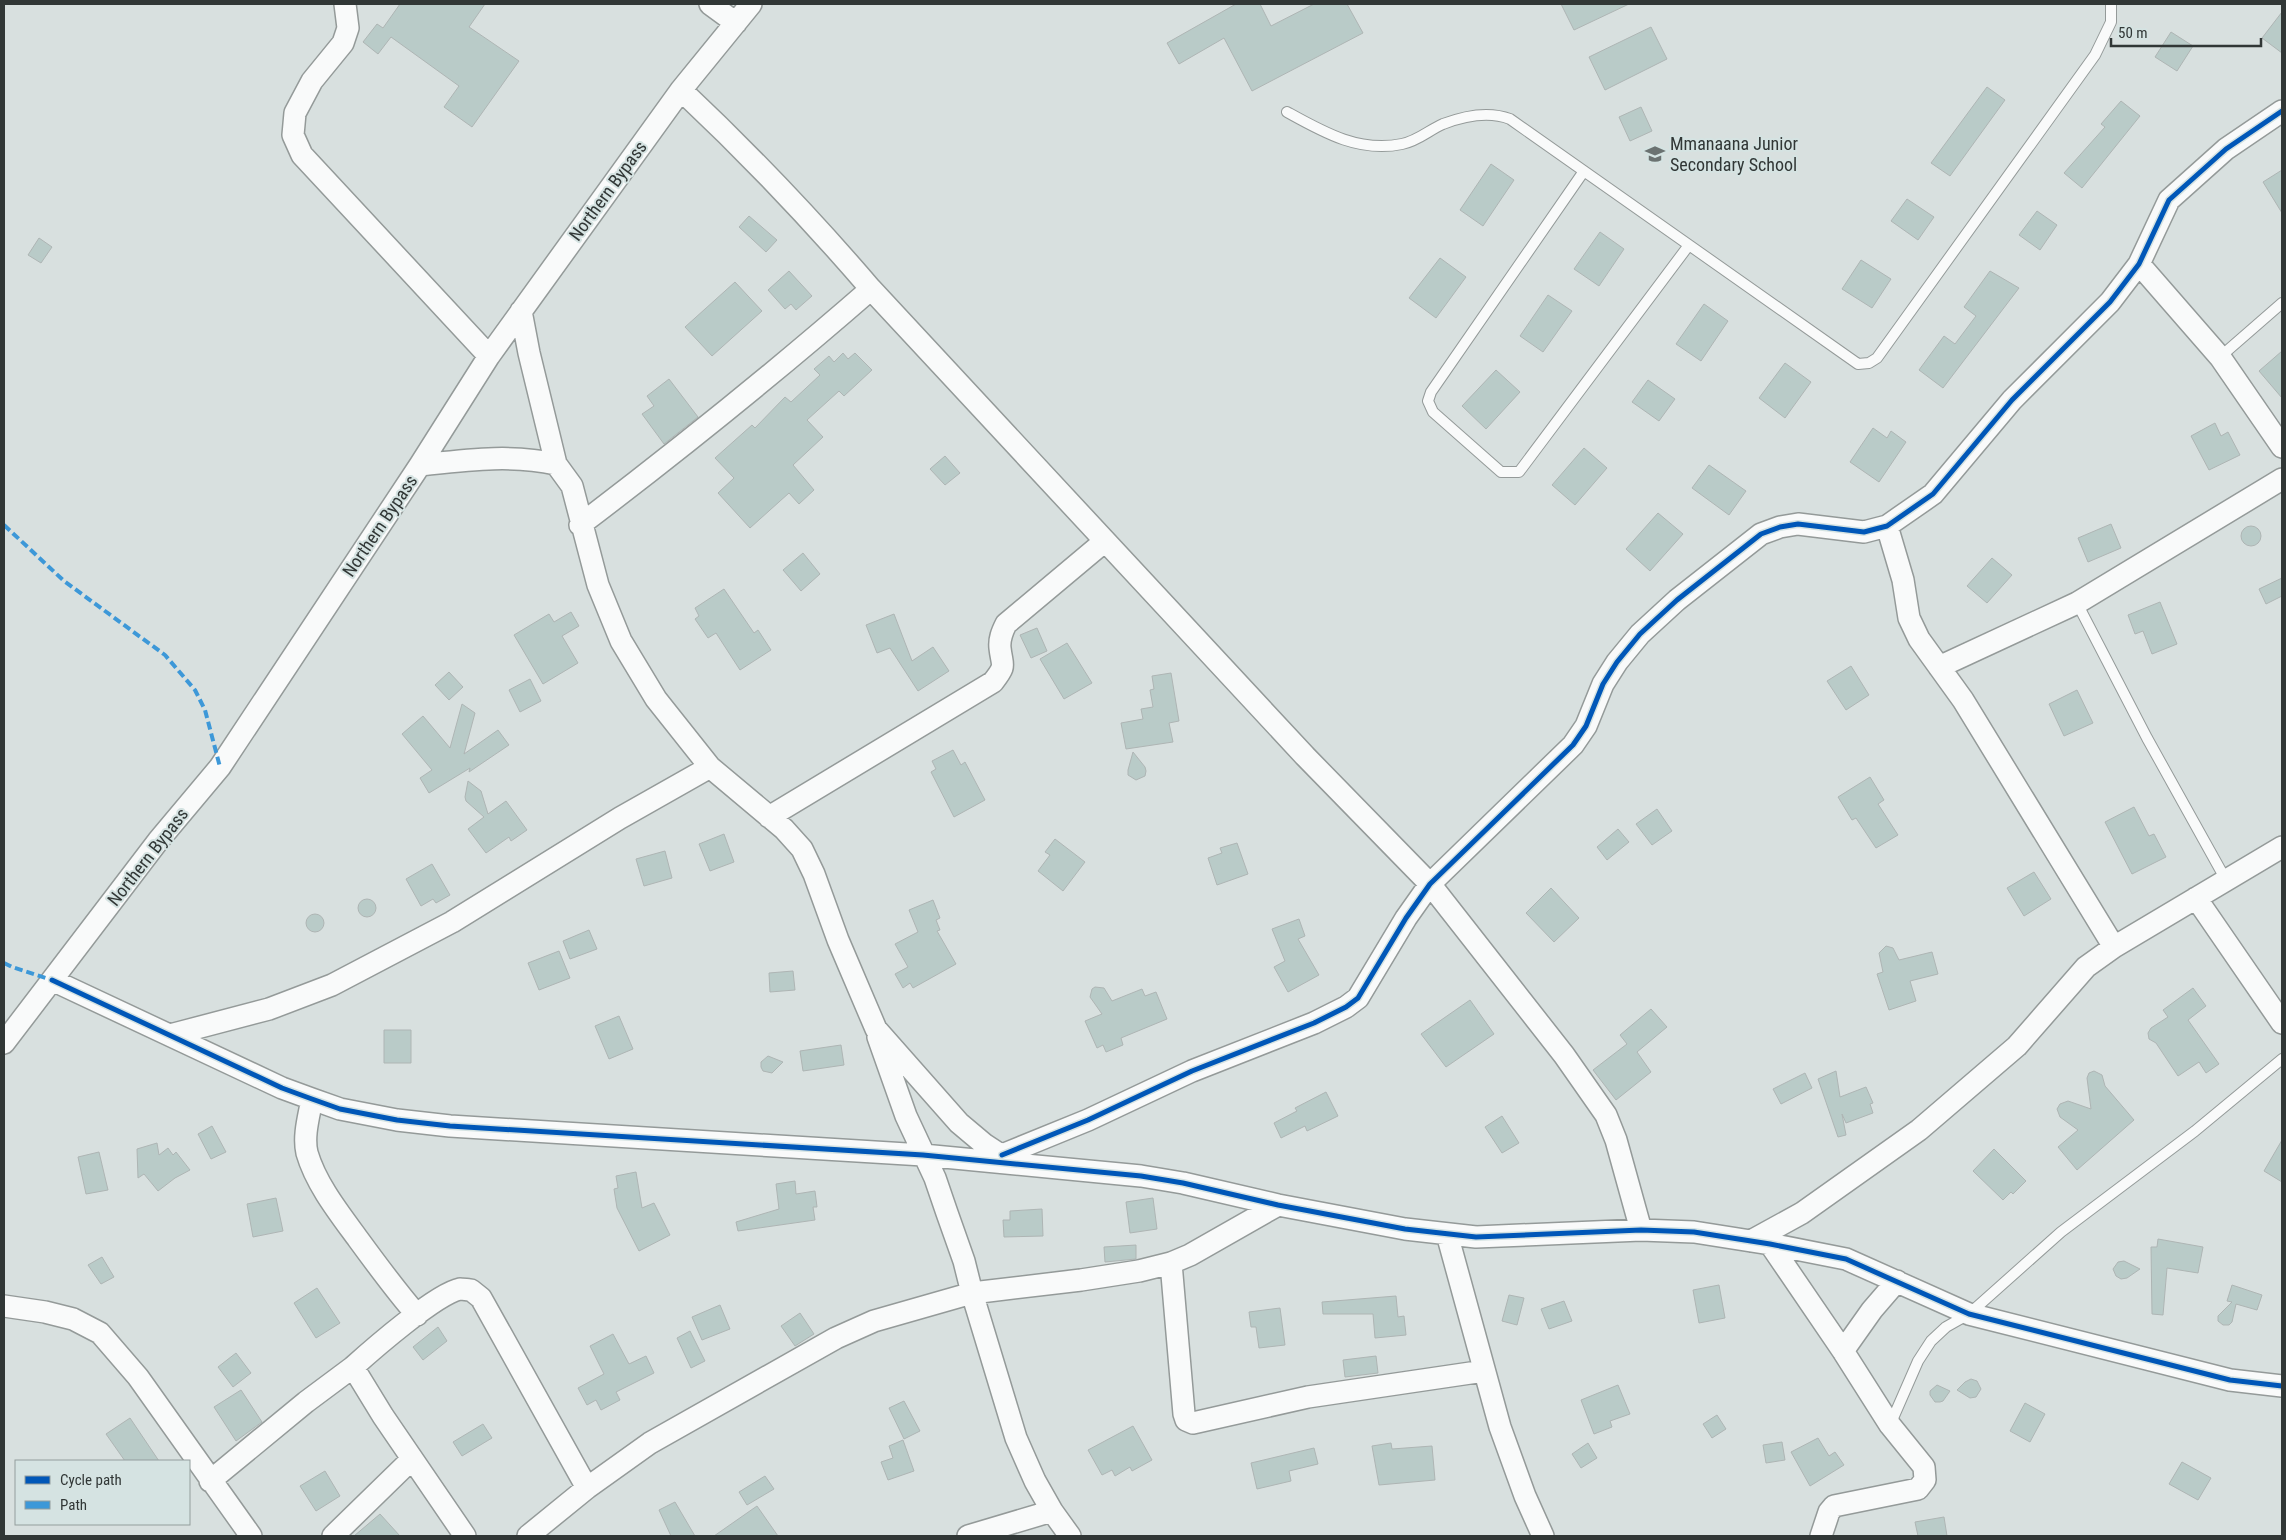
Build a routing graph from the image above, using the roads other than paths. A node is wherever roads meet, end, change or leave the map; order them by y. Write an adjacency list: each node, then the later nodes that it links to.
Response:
1 (345, 4): 15 (street)
2 (710, 4): 5 (street)
3 (751, 4): 5 (street, Northern Bypass)
4 (2111, 4): 10 (lane)
5 (736, 23): 6 (street, Northern Bypass)
6 (681, 90): 12 (street); 14 (street, Northern Bypass)
7 (2282, 110): 11 (street)
8 (1287, 112): 9 (lane)
9 (1584, 171): 10 (lane); 10 (lane)
10 (1690, 245)
11 (2139, 264): 16 (street); 22 (street)
12 (871, 289): 21 (street); 23 (street)
13 (2282, 303): 16 (lane)
14 (521, 311): 15 (street, Northern Bypass); 18 (street)
15 (489, 356): 19 (street, Northern Bypass)
16 (2220, 357): 17 (street)
17 (2282, 447)
18 (556, 464): 19 (street); 21 (street)
19 (420, 465): 33 (street, Northern Bypass)
20 (2282, 479): 24 (street)
21 (580, 525): 26 (street)
22 (1887, 526): 25 (street); 30 (street)
23 (1105, 541): 27 (street); 30 (street)
24 (2077, 604): 25 (street); 29 (lane)
25 (1940, 667): 32 (street)
26 (710, 767): 27 (street); 36 (street)
27 (769, 817): 35 (street)
28 (2282, 847): 29 (street)
29 (2226, 880): 31 (street)
30 (1430, 884): 41 (street); 43 (street)
31 (2196, 898): 32 (street); 34 (street)
32 (2114, 947): 45 (street)
33 (52, 980): 36 (street); 37 (street, Northern Bypass)
34 (2282, 1024)
35 (876, 1029): 40 (street); 41 (street)
36 (170, 1035): 39 (street)
37 (4, 1043)
38 (2282, 1059): 50 (lane)
39 (312, 1099): 40 (street); 51 (street)
40 (923, 1155): 41 (street); 48 (street)
41 (1009, 1160): 42 (street)
42 (1278, 1205): 44 (street); 46 (street)
43 (1641, 1230): 44 (street); 45 (street)
44 (1447, 1234): 54 (street)
45 (1760, 1242): 47 (street); 52 (street)
46 (1171, 1263): 48 (street); 54 (street)
47 (1897, 1281): 50 (street); 52 (street)
48 (972, 1293): 59 (street); 60 (street)
49 (4, 1306): 58 (street)
50 (1970, 1314): 55 (street); 56 (lane)
51 (417, 1315): 53 (street); 59 (street)
52 (1843, 1351): 56 (street)
53 (353, 1367): 57 (street); 58 (street)
54 (1484, 1371): 67 (street)
55 (2282, 1386)
56 (1890, 1426): 68 (street)
57 (412, 1459): 62 (street); 63 (street)
58 (210, 1480): 61 (street)
59 (587, 1488): 64 (street)
60 (1052, 1511): 65 (street); 66 (street)
61 (251, 1536)
62 (333, 1536)
63 (465, 1536)
64 (528, 1536)
65 (968, 1536)
66 (1070, 1536)
67 (1543, 1536)
68 (1821, 1536)

